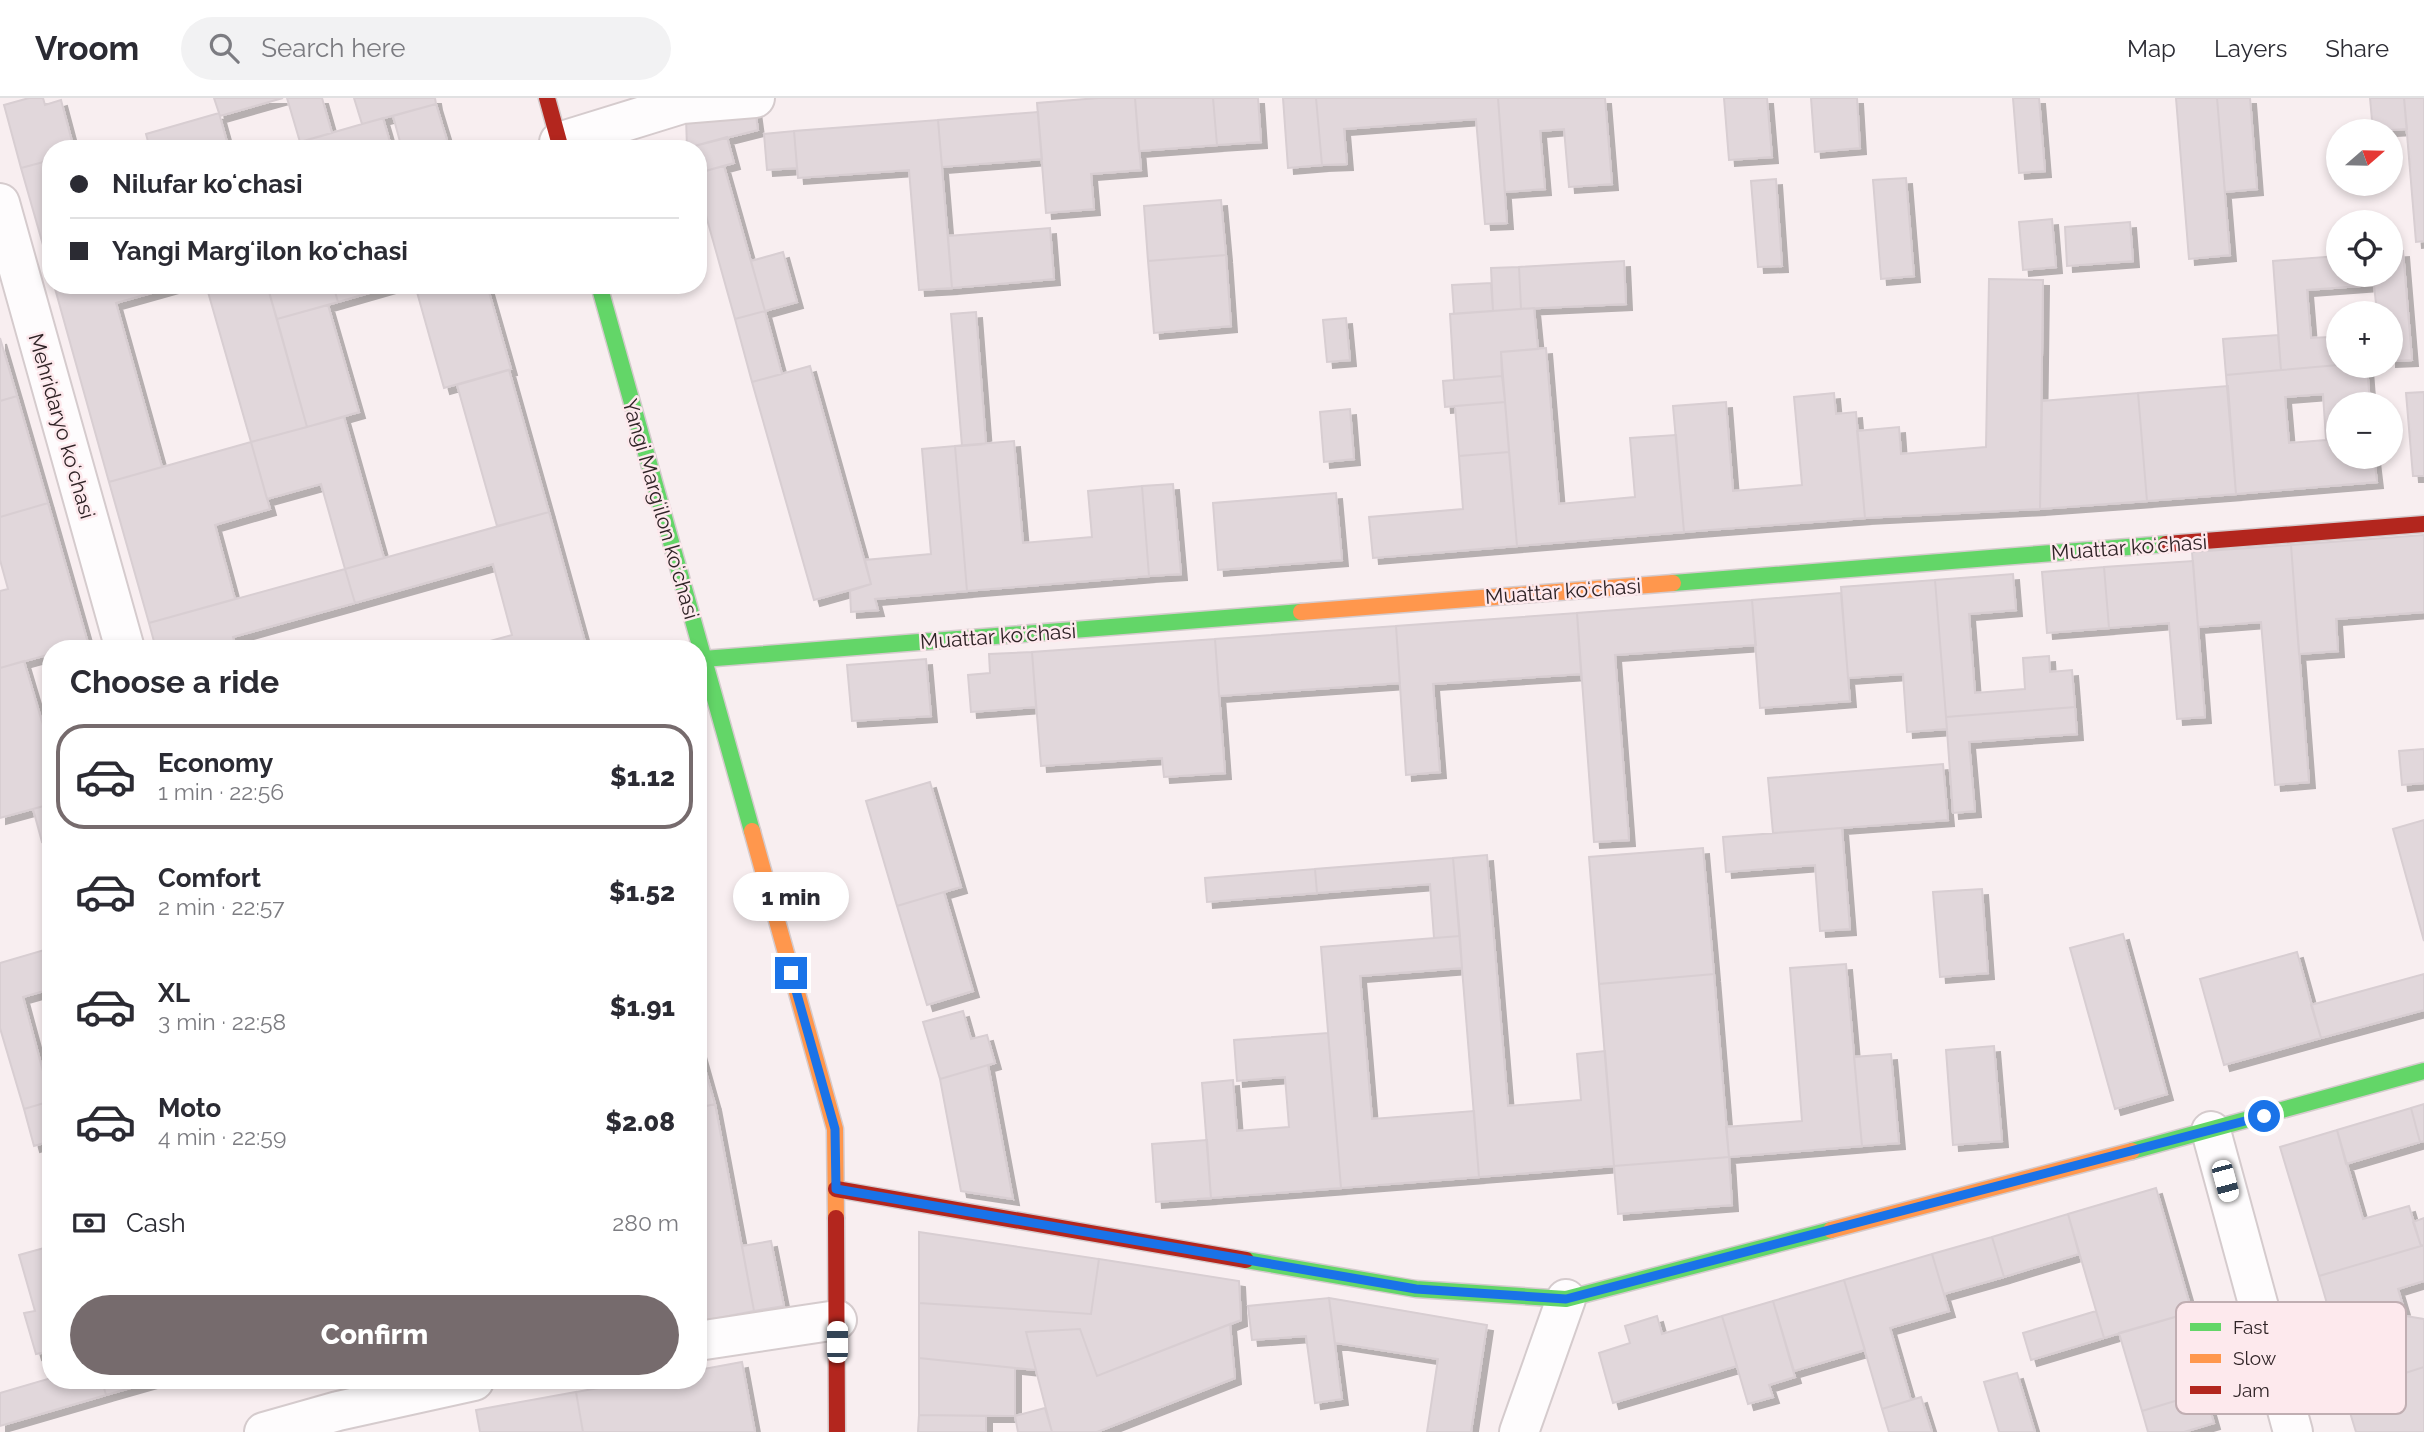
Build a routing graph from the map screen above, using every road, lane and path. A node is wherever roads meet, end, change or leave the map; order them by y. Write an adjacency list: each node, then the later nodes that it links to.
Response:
1 (547, 98): 4 (street)
2 (755, 98): 3 (street)
3 (681, 101): 5 (street)
4 (559, 140)
5 (574, 140)
6 (0, 203): 9 (street, Mehridaryo koʻchasi)
7 (602, 294): 10 (street, Yangi Margʻilon koʻchasi)
8 (2424, 524): 11 (street, Muattar koʻchasi)
9 (122, 640)
10 (698, 640)
11 (707, 659)
12 (707, 673): 15 (street, Yangi Margʻilon koʻchasi)
13 (2424, 1071): 14 (street)
14 (2211, 1131): 16 (street); 17 (street)
15 (836, 1189): 16 (street); 18 (street, Yangi Margʻilon koʻchasi)
16 (1566, 1299): 25 (street)
17 (2258, 1302)
18 (836, 1320): 19 (street); 24 (street, Yangi Margʻilon koʻchasi)
19 (707, 1340)
20 (399, 1389): 21 (street)
21 (334, 1396): 23 (street)
22 (2288, 1414): 26 (street)
23 (264, 1432)
24 (837, 1432)
25 (1519, 1432)
26 (2293, 1432)

